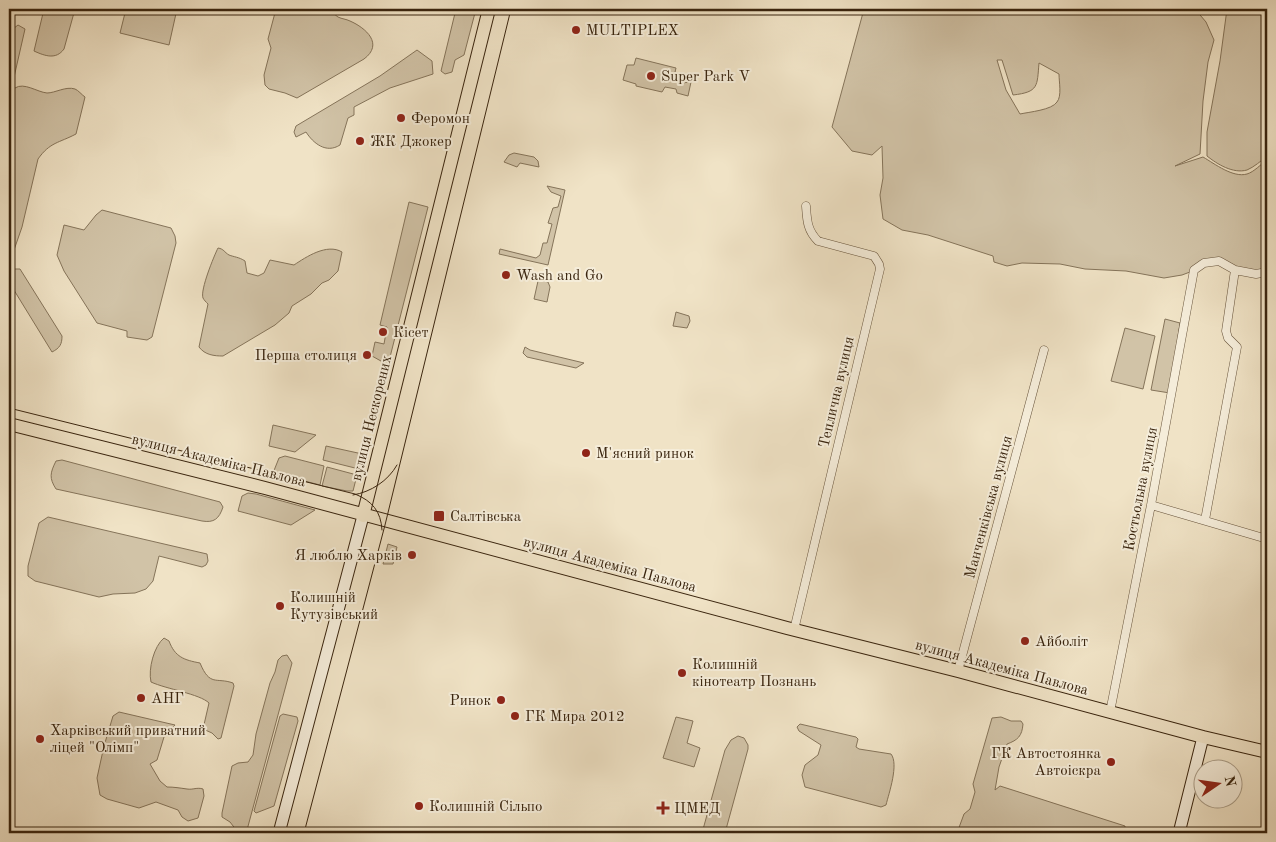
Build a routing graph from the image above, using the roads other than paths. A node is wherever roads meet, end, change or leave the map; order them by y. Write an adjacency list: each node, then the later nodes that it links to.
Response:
1 (488, 9): 8 (main road, вулиця Нескорених)
2 (806, 206): 11 (street, Теплична вулиця)
3 (1235, 270): 4 (street); 7 (street, Костьольна вулиця); 9 (street)
4 (1267, 272)
5 (1044, 350): 12 (street, Манченківська вулиця)
6 (9, 424): 8 (main road, вулиця Академіка Павлова)
7 (1151, 506): 9 (street); 13 (street, Костьольна вулиця)
8 (363, 516): 11 (main road, вулиця Академіка Павлова); 16 (main road, вулиця Нескорених)
9 (1205, 520): 10 (street)
10 (1267, 539)
11 (794, 630): 12 (main road, вулиця Академіка Павлова)
12 (958, 671): 13 (main road, вулиця Академіка Павлова)
13 (1110, 712): 14 (main road, вулиця Академіка Павлова)
14 (1203, 737): 15 (main road, вулиця Академіка Павлова); 17 (main road)
15 (1267, 752)
16 (279, 833)
17 (1179, 833)

